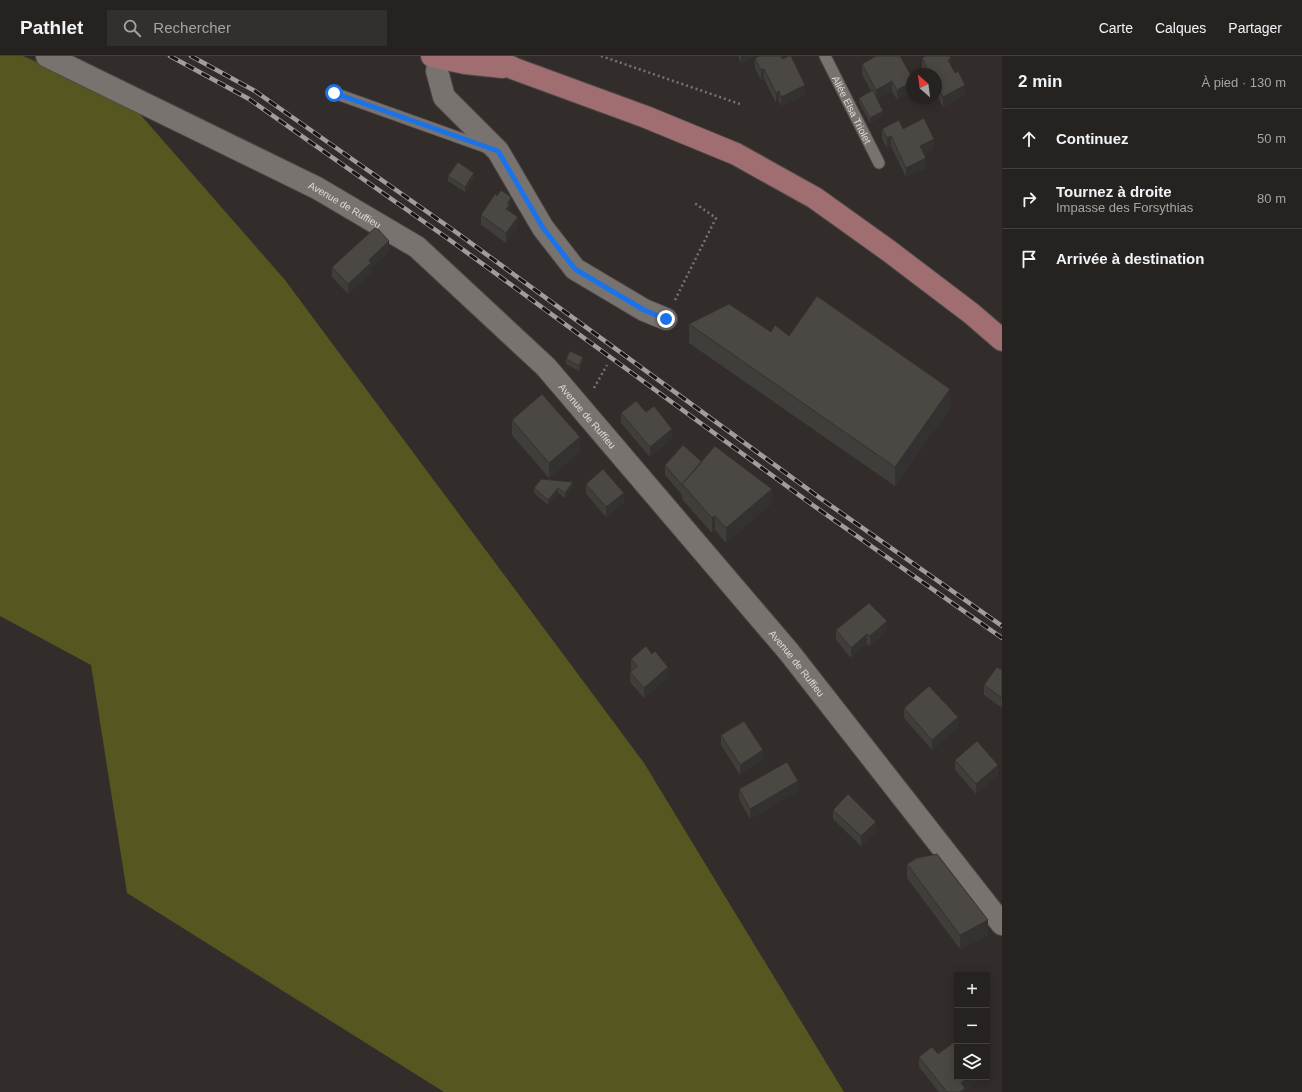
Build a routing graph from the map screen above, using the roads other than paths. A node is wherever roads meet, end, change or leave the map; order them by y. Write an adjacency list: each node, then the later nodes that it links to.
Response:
1 (47, 56): 11 (street, Avenue de Ruffieu)
2 (487, 56): 5 (main road)
3 (824, 56): 8 (lane, Allée Elsa Triolet)
4 (437, 57): 5 (main road); 7 (street)
5 (515, 68): 10 (main road)
6 (334, 93): 7 (lane)
7 (498, 151): 9 (street)
8 (879, 163)
9 (666, 319)
10 (1002, 340)
11 (1002, 924)

